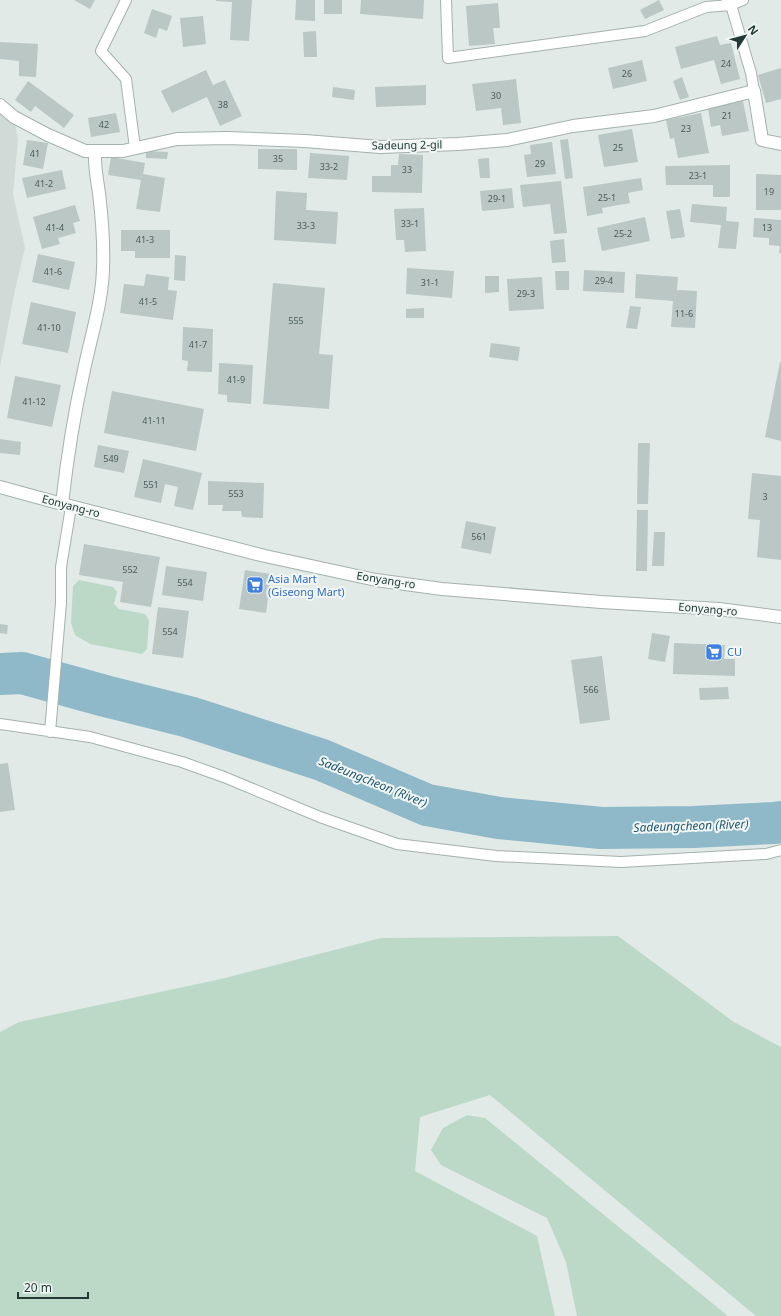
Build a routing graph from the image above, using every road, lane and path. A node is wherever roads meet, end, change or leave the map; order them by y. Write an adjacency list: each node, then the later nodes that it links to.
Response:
1 (126, 0): 8 (lane)
2 (446, 0): 4 (lane)
3 (743, 0): 4 (lane)
4 (728, 2): 5 (lane)
5 (754, 91): 7 (street); 8 (street, Sadeung 2-gil)
6 (0, 105): 9 (street, Sadeung 2-gil)
7 (781, 144)
8 (135, 148): 9 (street, Sadeung 2-gil)
9 (95, 151): 11 (street)
10 (0, 487): 11 (street, Eonyang-ro)
11 (66, 505): 13 (street, Eonyang-ro); 16 (lane)
12 (781, 610): 13 (street)
13 (768, 615): 14 (street, Eonyang-ro)
14 (781, 617)
15 (0, 724): 16 (lane)
16 (50, 732): 17 (lane)
17 (781, 850)

